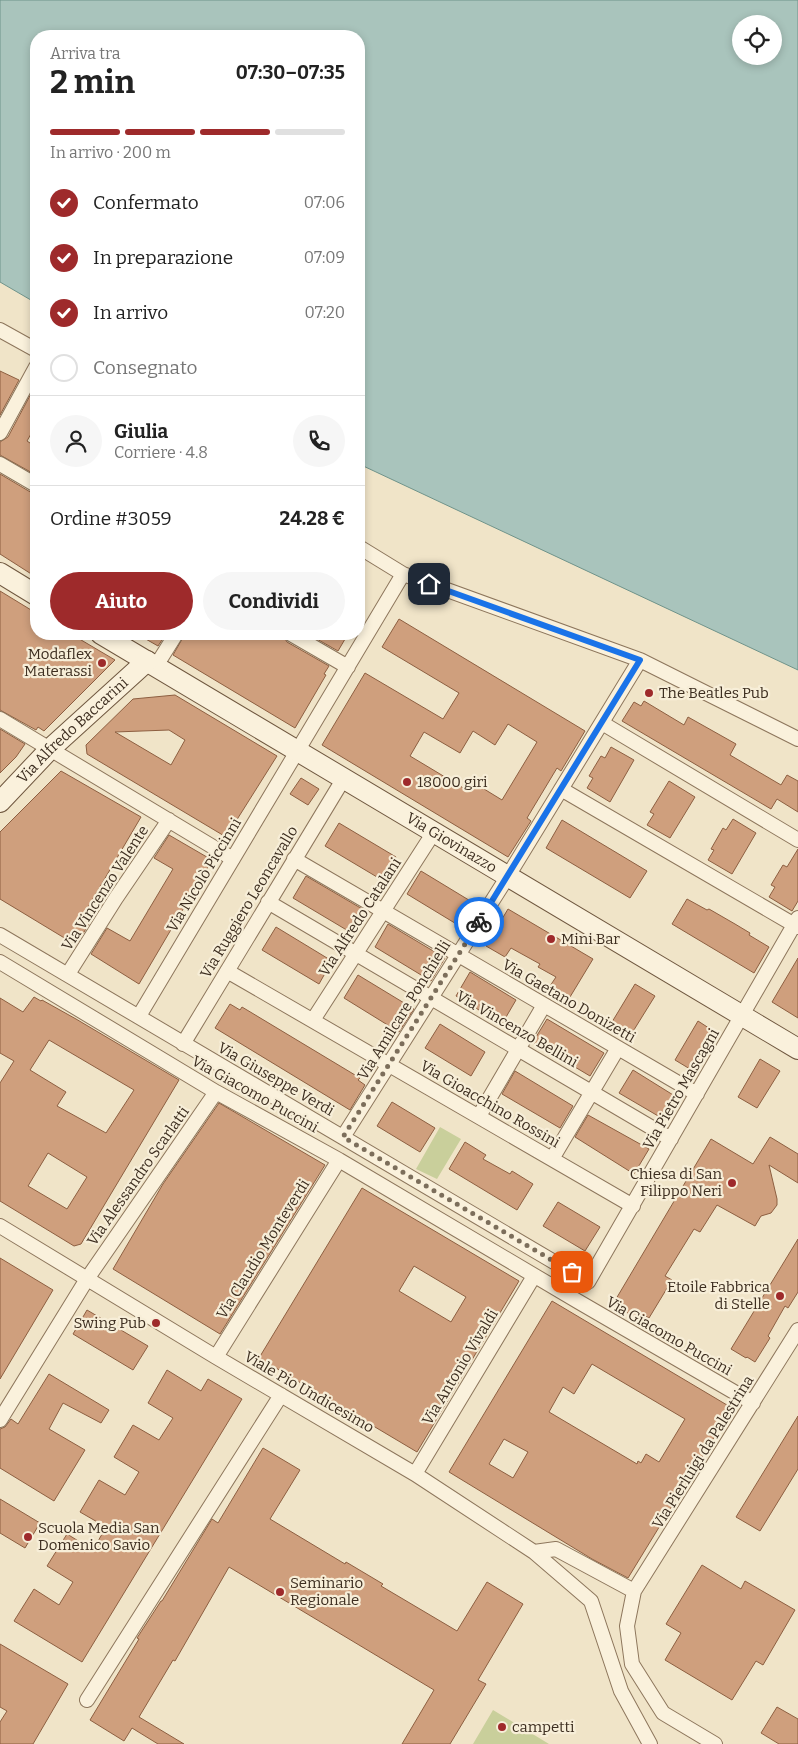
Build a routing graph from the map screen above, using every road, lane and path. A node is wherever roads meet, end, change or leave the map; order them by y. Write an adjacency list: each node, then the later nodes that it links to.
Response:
1 (0, 330): 2 (street)
2 (30, 347)
3 (30, 378): 4 (street)
4 (0, 433)
5 (0, 464): 6 (street)
6 (30, 482)
7 (365, 551): 9 (street)
8 (0, 573): 10 (street)
9 (403, 574): 11 (street, Via Nicolò Piccinni); 16 (street)
10 (30, 591)
11 (365, 638)
12 (112, 640): 17 (street, Via Giovinazzo)
13 (171, 640): 17 (street)
14 (301, 640): 18 (street)
15 (364, 640): 18 (street, Via Nicolò Piccinni)
16 (640, 660): 20 (street, Via Amilcare Ponchielli); 21 (street)
17 (152, 663): 22 (street, Via Alfredo Baccarini); 23 (street, Via Giovinazzo)
18 (348, 667): 23 (street, Via Nicolò Piccinni)
19 (0, 719): 22 (street)
20 (602, 723): 25 (street, Via Amilcare Ponchielli); 29 (street)
21 (798, 739)
22 (50, 749): 26 (street, Via Alfredo Baccarini); 27 (street)
23 (298, 750): 24 (street, Via Giovinazzo); 30 (street, Via Nicolò Piccinni)
24 (344, 778): 28 (street, Via Giovinazzo); 31 (street, Via Ruggiero Leoncavallo)
25 (561, 789): 32 (street, Via Amilcare Ponchielli); 35 (street)
26 (0, 802)
27 (169, 820): 30 (street); 41 (street, Via Vincenzo Valente)
28 (434, 832): 32 (street, Via Giovinazzo); 34 (street, Via Alfredo Catalani)
29 (798, 840)
30 (233, 859): 44 (street, Via Nicolò Piccinni)
31 (294, 859): 33 (street, Via Ruggiero Leoncavallo); 34 (street, Via Gaetano Donizetti)
32 (508, 876): 38 (street, Via Amilcare Ponchielli); 45 (street, Via Giovinazzo)
33 (268, 902): 37 (street, Via Vincenzo Bellini); 40 (street, Via Ruggiero Leoncavallo)
34 (383, 911): 37 (street, Via Alfredo Catalani); 38 (street, Via Gaetano Donizetti)
35 (797, 923): 45 (street, Via Pietro Mascagni)
36 (0, 935): 41 (street, Via Giuseppe Verdi)
37 (356, 953): 42 (street, Via Vincenzo Bellini); 46 (street, Via Alfredo Catalani)
38 (458, 955): 42 (street, Via Amilcare Ponchielli); 43 (street, Via Gaetano Donizetti)
39 (0, 962): 52 (street, Via Giacomo Puccini)
40 (227, 971): 46 (street, Via Gioacchino Rossini); 47 (street, Via Ruggiero Leoncavallo)
41 (68, 974): 44 (street, Via Giuseppe Verdi)
42 (431, 998): 49 (street, Via Vincenzo Bellini); 51 (street, Via Amilcare Ponchielli)
43 (544, 1005): 48 (street, Via Gaetano Donizetti); 49 (street)
44 (138, 1016): 47 (street, Via Giuseppe Verdi)
45 (742, 1016): 50 (street, Via Giovinazzo); 54 (street, Via Pietro Mascagni)
46 (312, 1020): 51 (street, Via Gioacchino Rossini)
47 (183, 1044): 56 (street, Via Giuseppe Verdi)
48 (618, 1048): 53 (street); 54 (street, Via Gaetano Donizetti)
49 (518, 1049): 53 (street, Via Vincenzo Bellini); 55 (street)
50 (798, 1049)
51 (389, 1064): 55 (street, Via Gioacchino Rossini); 56 (street, Via Amilcare Ponchielli)
52 (216, 1092): 59 (street, Via Giacomo Puccini); 63 (street, Via Alessandro Scarlatti)
53 (592, 1092): 57 (street, Via Vincenzo Bellini); 58 (street)
54 (697, 1094): 57 (street, Via Pietro Mascagni)
55 (478, 1116): 58 (street, Via Gioacchino Rossini)
56 (343, 1137): 64 (street, Via Giuseppe Verdi)
57 (671, 1139): 60 (street, Via Pietro Mascagni)
58 (552, 1159): 60 (street, Via Gioacchino Rossini)
59 (339, 1160): 62 (street, Via Giacomo Puccini); 66 (street, Via Claudio Monteverdi)
60 (633, 1206): 64 (street, Via Pietro Mascagni)
61 (0, 1226): 63 (street, Viale Pio Undicesimo)
62 (534, 1276): 68 (street, Via Giacomo Puccini); 70 (street, Via Antonio Vivaldi)
63 (87, 1279): 66 (street, Viale Pio Undicesimo); 69 (street, Via Alessandro Scarlatti)
64 (588, 1282)
65 (797, 1335): 68 (street, Via Pierluigi da Palestrina)
66 (216, 1357): 67 (street, Viale Pio Undicesimo)
67 (282, 1395): 70 (street, Viale Pio Undicesimo); 73 (street)
68 (753, 1403): 72 (street, Via Pierluigi da Palestrina)
69 (1, 1418)
70 (415, 1474): 71 (street, Viale Pio Undicesimo)
71 (534, 1552): 72 (street); 74 (street, Viale Pio Undicesimo)
72 (634, 1592): 75 (street)
73 (87, 1700)
74 (650, 1744)
75 (714, 1744)

